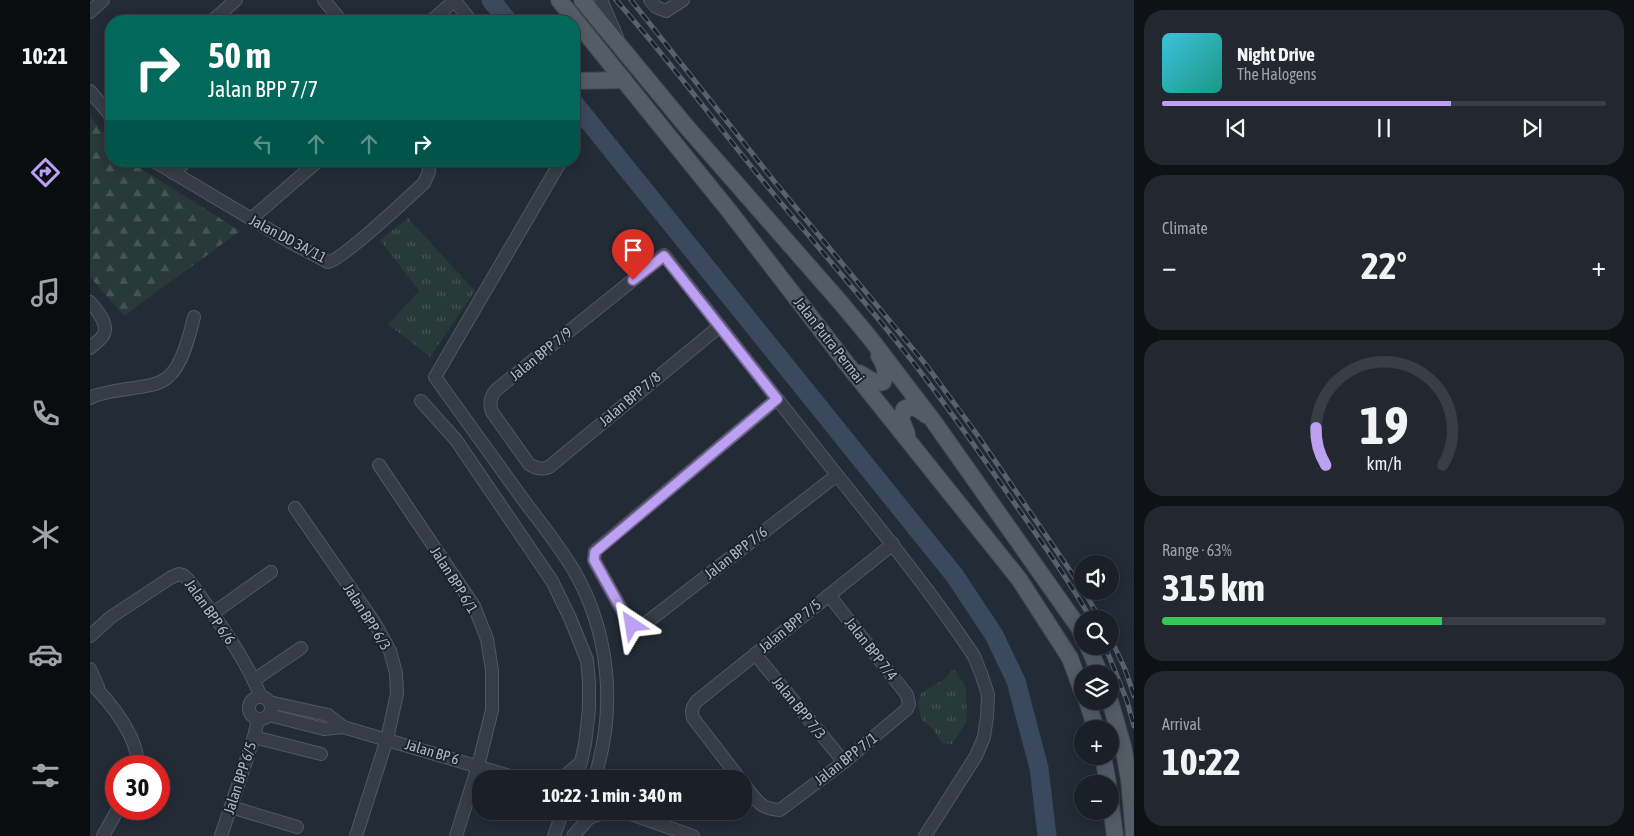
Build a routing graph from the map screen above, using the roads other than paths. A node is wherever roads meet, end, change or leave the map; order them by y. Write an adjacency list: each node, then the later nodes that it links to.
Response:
1 (103, 0): 10 (street)
2 (236, 0): 11 (street)
3 (324, 0): 12 (street)
4 (454, 0): 13 (street); 14 (street)
5 (559, 0): 15 (main road, Jalan Putra Permai)
6 (582, 0): 17 (main road, Jalan Putra Permai)
7 (602, 0): 17 (street)
8 (650, 0): 9 (street)
9 (684, 0)
10 (90, 12)
11 (219, 15)
12 (336, 15)
13 (438, 15)
14 (466, 15)
15 (571, 15)
16 (580, 26): 19 (main road, Jalan Putra Permai)
17 (623, 50): 32 (main road, Jalan Putra Permai)
18 (580, 80): 19 (main road)
19 (624, 80): 34 (main road, Jalan Putra Permai)
20 (90, 91): 21 (street)
21 (105, 107)
22 (164, 167): 27 (street, Jalan DD 3A/11)
23 (179, 167): 27 (street)
24 (311, 167): 28 (street)
25 (429, 167): 28 (street, Jalan DD 3A/11)
26 (558, 167): 69 (street)
27 (173, 172): 28 (street, Jalan DD 3A/11)
28 (251, 220)
29 (90, 302): 33 (street)
30 (194, 317): 35 (street)
31 (720, 326): 36 (street); 41 (street, Jalan BPP 7/8); 41 (street, Jalan BPP 7/9)
32 (870, 338): 34 (main road); 38 (main road, Jalan Putra Permai)
33 (90, 348)
34 (847, 364): 39 (main road, Jalan Putra Permai)
35 (90, 398)
36 (777, 399): 42 (street); 42 (street, Jalan BPP 7/6)
37 (421, 401): 67 (street)
38 (934, 422): 39 (main road); 48 (main road, Jalan Putra Permai)
39 (915, 449): 53 (main road, Jalan Putra Permai)
40 (379, 465): 70 (street, Jalan BPP 6/1)
41 (539, 469)
42 (837, 475): 44 (street)
43 (295, 508): 64 (street, Jalan BPP 6/3)
44 (893, 544): 46 (street, Jalan BPP 7/5); 95 (street)
45 (271, 572): 47 (street)
46 (829, 595): 51 (street, Jalan BPP 7/5); 57 (street, Jalan BPP 7/4)
47 (212, 614): 49 (street, Jalan BPP 6/6); 54 (street, Jalan BPP 6/6)
48 (1074, 620)
49 (90, 636)
50 (301, 648): 54 (street)
51 (755, 654): 68 (street, Jalan BPP 7/3); 76 (street, Jalan BPP 7/5)
52 (90, 669): 56 (street)
53 (1074, 669)
54 (254, 680): 58 (street, Jalan BPP 6/6)
55 (90, 682): 56 (street)
56 (100, 692): 66 (street)
57 (909, 704): 68 (street, Jalan BPP 7/1)
58 (264, 708): 59 (street); 61 (street); 63 (street, Jalan BPP 6/5)
59 (306, 710): 61 (street); 62 (street)
60 (1112, 710): 77 (main road)
61 (302, 723): 62 (street)
62 (343, 727): 64 (street, Jalan BP 6)
63 (254, 737): 65 (street); 79 (street, Jalan BPP 6/5)
64 (387, 739): 70 (street, Jalan BP 6); 91 (street, Jalan BPP 6/3)
65 (320, 754)
66 (136, 755)
67 (581, 762): 72 (street); 73 (street)
68 (844, 762): 78 (street, Jalan BPP 7/1)
69 (599, 765): 74 (street); 75 (street)
70 (478, 766): 71 (street, Jalan BP 6); 92 (street, Jalan BPP 6/1)
71 (491, 770)
72 (572, 770)
73 (578, 770)
74 (597, 770)
75 (599, 770)
76 (733, 770)
77 (1132, 781): 97 (main road)
78 (752, 795)
79 (231, 807): 87 (street); 90 (street, Jalan BPP 6/5)
80 (112, 820): 89 (street)
81 (555, 820): 88 (street)
82 (560, 820): 88 (street)
83 (579, 820): 93 (street)
84 (587, 820): 93 (street)
85 (648, 820): 94 (street)
86 (1113, 820): 96 (main road)
87 (297, 827)
88 (556, 833)
89 (103, 836)
90 (221, 836)
91 (356, 836)
92 (456, 836)
93 (573, 836)
94 (693, 836)
95 (925, 836)
96 (1115, 836)
97 (1134, 836)

